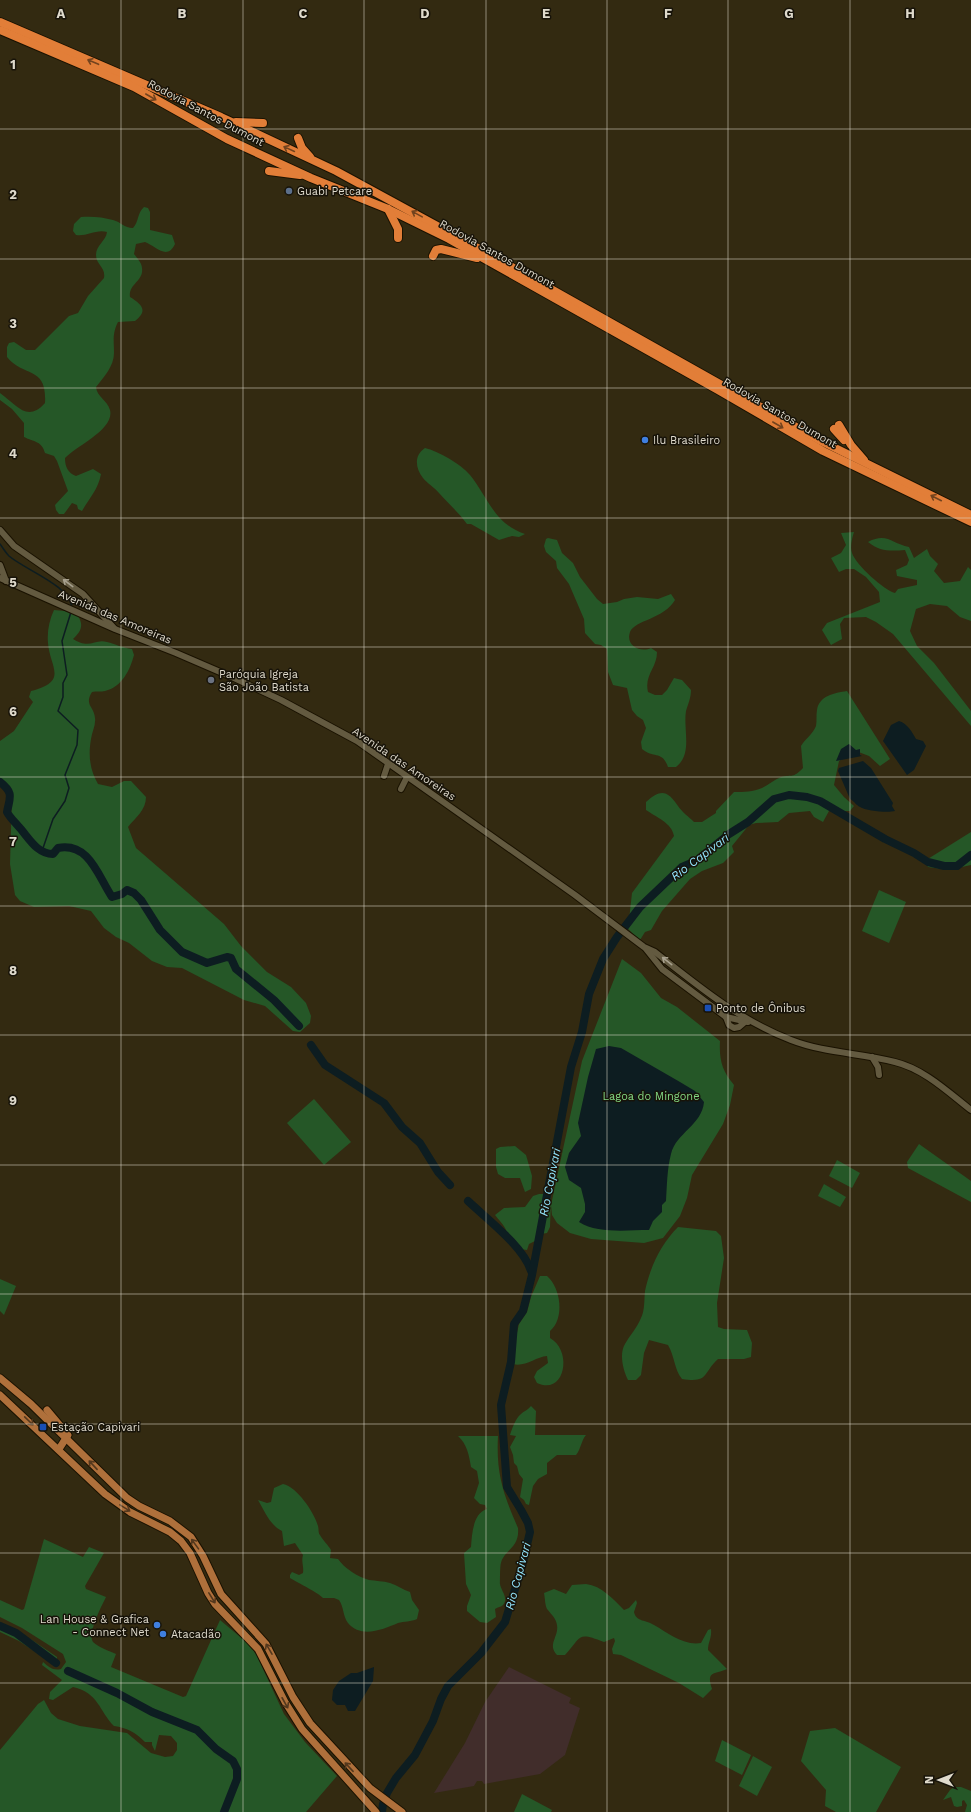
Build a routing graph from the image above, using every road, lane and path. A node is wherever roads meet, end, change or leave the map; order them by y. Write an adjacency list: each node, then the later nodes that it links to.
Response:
1 (0, 22): 3 (highway, Rodovia Santos Dumont, one-way to 1)
2 (0, 30): 8 (highway, Rodovia Santos Dumont, one-way to 8)
3 (221, 117): 4 (highway); 6 (highway, Rodovia Santos Dumont, one-way to 3)
4 (263, 123)
5 (298, 138): 6 (highway)
6 (314, 160): 14 (highway, Rodovia Santos Dumont, one-way to 6)
7 (269, 171): 8 (highway)
8 (311, 178): 9 (highway, Rodovia Santos Dumont)
9 (388, 209): 10 (highway); 12 (highway, Rodovia Santos Dumont)
10 (398, 238)
11 (433, 256): 12 (highway)
12 (489, 261): 16 (highway, Rodovia Santos Dumont, one-way to 16)
13 (836, 427): 14 (highway)
14 (865, 462): 15 (highway, Rodovia Santos Dumont, one-way to 14)
15 (971, 515)
16 (971, 522)
17 (0, 530): 21 (main road, one-way to 17)
18 (0, 568): 20 (main road)
19 (0, 578): 20 (main road, Avenida das Amoreiras)
20 (6, 581): 21 (main road, Avenida das Amoreiras)
21 (115, 629): 22 (main road, Avenida das Amoreiras)
22 (388, 764): 23 (main road); 24 (main road, Avenida das Amoreiras)
23 (384, 776)
24 (407, 777): 25 (main road); 26 (main road, Avenida das Amoreiras)
25 (401, 789)
26 (644, 946): 27 (main road, Avenida das Amoreiras, one-way to 26); 28 (main road, Avenida das Amoreiras)
27 (732, 1011): 28 (main road); 29 (main road, Avenida das Amoreiras)
28 (726, 1017): 29 (main road, Avenida das Amoreiras)
29 (748, 1022): 30 (main road, Avenida das Amoreiras)
30 (872, 1057): 31 (main road); 32 (main road, Avenida das Amoreiras)
31 (879, 1075)
32 (971, 1110)
33 (0, 1378): 36 (main road)
34 (0, 1395): 37 (main road, one-way to 37)
35 (47, 1410): 36 (main road)
36 (67, 1438): 37 (main road); 38 (main road, one-way to 36)
37 (59, 1449): 39 (main road, one-way to 39)
38 (399, 1810)
39 (376, 1812)

